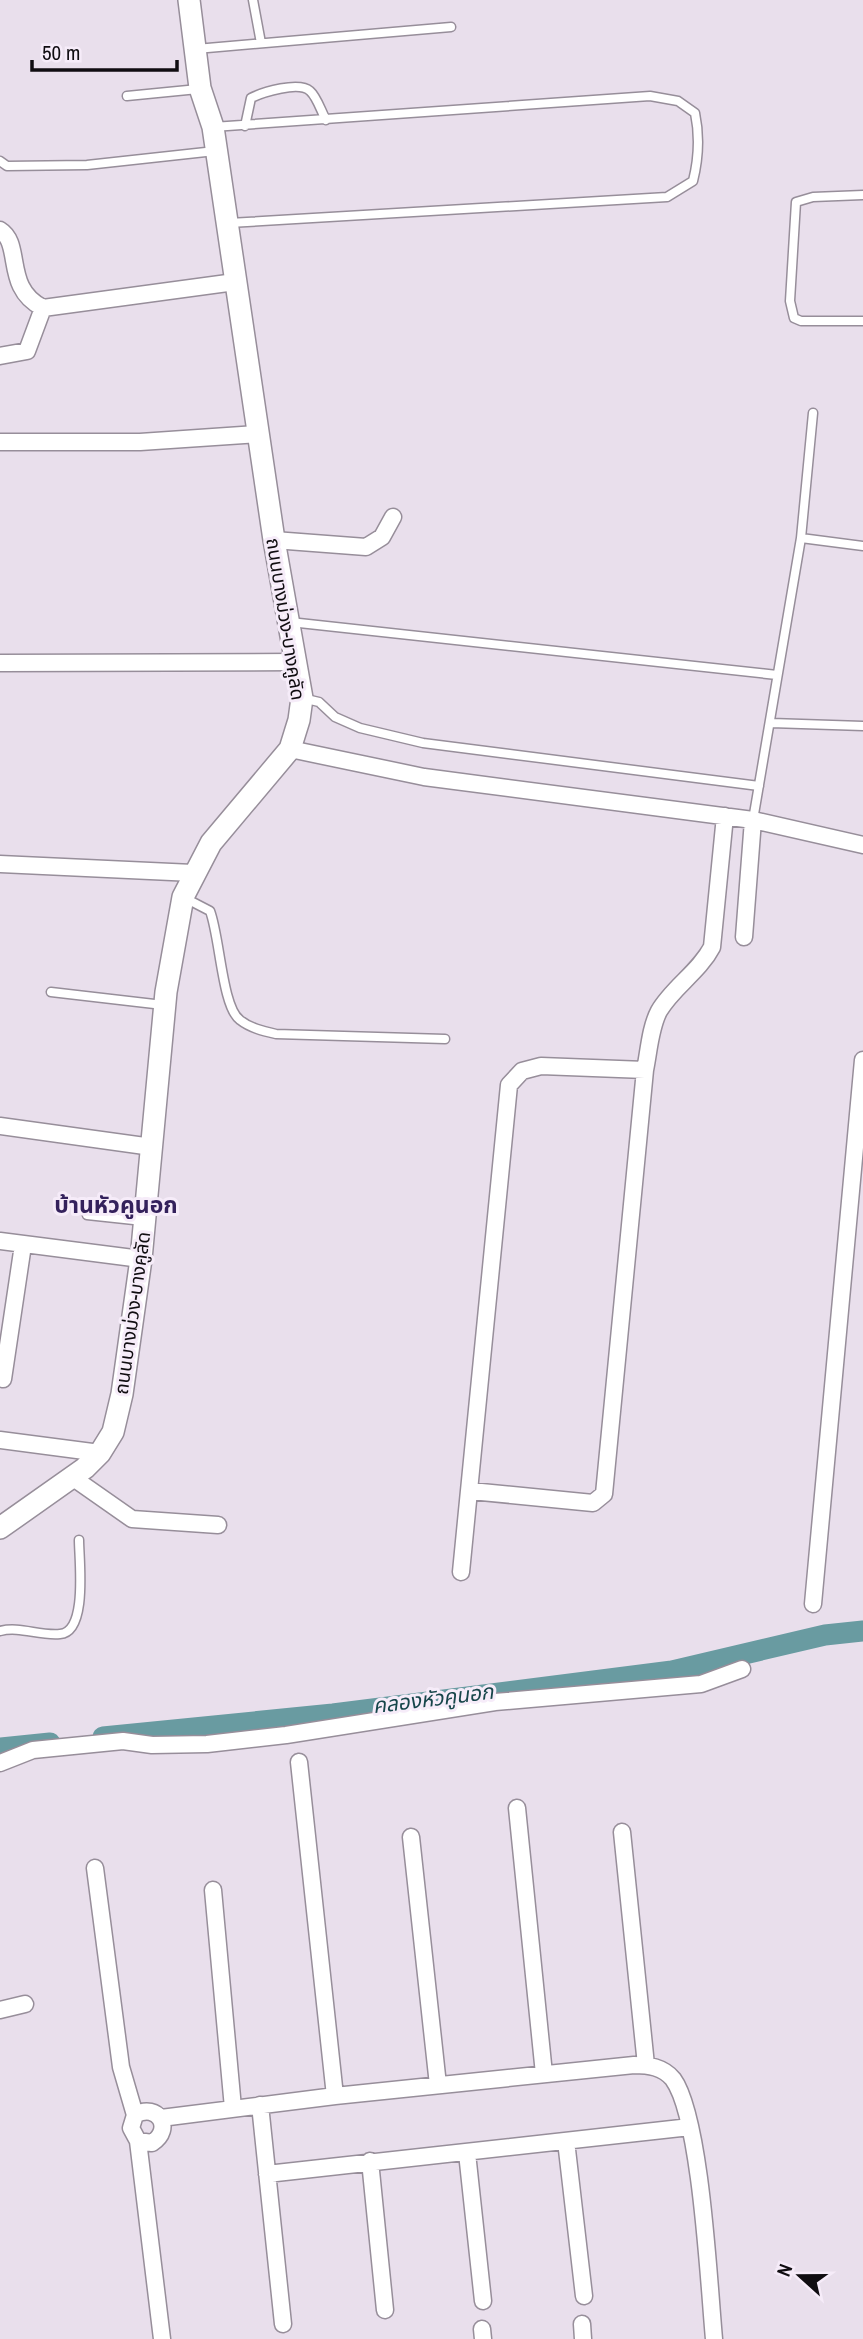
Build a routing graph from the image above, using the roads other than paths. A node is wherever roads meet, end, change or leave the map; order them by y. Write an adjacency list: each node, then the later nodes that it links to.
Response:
1 (189, 0): 5 (street, ถนนบางม่วง-บางคูลัด)
2 (253, 0): 4 (lane)
3 (451, 27): 4 (lane)
4 (261, 43): 5 (lane)
5 (196, 49): 6 (street, ถนนบางม่วง-บางคูลัด)
6 (200, 88): 7 (lane); 10 (street, ถนนบางม่วง-บางคูลัด)
7 (127, 96)
8 (326, 120): 9 (lane); 9 (lane); 14 (lane)
9 (245, 126): 10 (lane)
10 (214, 127): 11 (street, ถนนบางม่วง-บางคูลัด)
11 (217, 151): 12 (lane); 14 (street, ถนนบางม่วง-บางคูลัด)
12 (0, 161)
13 (863, 195): 18 (lane)
14 (228, 223): 16 (street, ถนนบางม่วง-บางคูลัด)
15 (0, 230): 17 (street)
16 (234, 282): 17 (street); 21 (street, ถนนบางม่วง-บางคูลัด)
17 (43, 308): 19 (street)
18 (863, 321)
19 (0, 356)
20 (813, 413): 24 (lane)
21 (258, 434): 22 (street); 25 (street, ถนนบางม่วง-บางคูลัด)
22 (0, 442)
23 (393, 517): 25 (street)
24 (801, 538): 26 (lane); 30 (lane)
25 (274, 540): 27 (street, ถนนบางม่วง-บางคูลัด)
26 (863, 546)
27 (287, 622): 28 (street, ถนนบางม่วง-บางคูลัด); 30 (lane)
28 (295, 662): 29 (street); 31 (street, ถนนบางม่วง-บางคูลัด)
29 (0, 663)
30 (777, 676): 32 (lane)
31 (302, 698): 34 (street, ถนนบางม่วง-บางคูลัด); 35 (lane)
32 (771, 723): 33 (lane); 35 (lane)
33 (863, 726)
34 (290, 749): 36 (street); 40 (street, ถนนบางม่วง-บางคูลัด)
35 (759, 786): 37 (lane)
36 (725, 816): 37 (street); 47 (street)
37 (753, 820): 38 (street); 42 (street)
38 (863, 845)
39 (0, 864): 40 (street)
40 (193, 873): 41 (street, ถนนบางม่วง-บางคูลัด)
41 (183, 897): 44 (street, ถนนบางม่วง-บางคูลัด); 45 (lane)
42 (744, 937)
43 (51, 992): 44 (lane)
44 (165, 1005): 49 (street, ถนนบางม่วง-บางคูลัด)
45 (445, 1039)
46 (863, 1060): 64 (street)
47 (645, 1070): 59 (street); 59 (street)
48 (0, 1126): 49 (street)
49 (152, 1147): 51 (street, ถนนบางม่วง-บางคูลัด)
50 (87, 1215): 51 (lane)
51 (144, 1221): 54 (street, ถนนบางม่วง-บางคูลัด)
52 (0, 1241): 53 (street)
53 (23, 1245): 54 (street); 55 (street)
54 (141, 1259): 57 (street, ถนนบางม่วง-บางคูลัด)
55 (3, 1379)
56 (0, 1440): 57 (street)
57 (100, 1453): 58 (street, ถนนบางม่วง-บางคูลัด)
58 (72, 1477): 60 (street); 61 (street, ถนนบางม่วง-บางคูลัด)
59 (471, 1491): 63 (street)
60 (218, 1525)
61 (0, 1528)
62 (79, 1540): 65 (lane)
63 (461, 1572)
64 (813, 1604)
65 (0, 1631)
66 (742, 1669): 68 (street)
67 (299, 1762): 79 (street)
68 (0, 1763)
69 (517, 1808): 77 (street)
70 (622, 1832): 76 (street)
71 (411, 1837): 78 (street)
72 (95, 1868): 82 (street)
73 (213, 1890): 81 (street)
74 (24, 2004): 75 (street)
75 (0, 2010)
76 (646, 2065): 77 (street); 84 (street)
77 (544, 2074): 78 (street)
78 (438, 2085): 79 (street)
79 (335, 2096): 80 (street)
80 (260, 2105): 81 (street); 89 (street)
81 (233, 2108): 83 (street)
82 (135, 2115): 83 (street); 85 (street)
83 (161, 2118): 85 (street)
84 (690, 2126): 86 (street); 95 (street)
85 (138, 2141): 94 (street)
86 (566, 2141): 87 (street); 90 (street)
87 (467, 2153): 88 (street); 91 (street)
88 (370, 2161): 89 (street); 92 (street)
89 (267, 2174): 93 (street)
90 (584, 2296)
91 (483, 2301)
92 (385, 2310)
93 (283, 2324)
94 (162, 2339)
95 (714, 2339)

